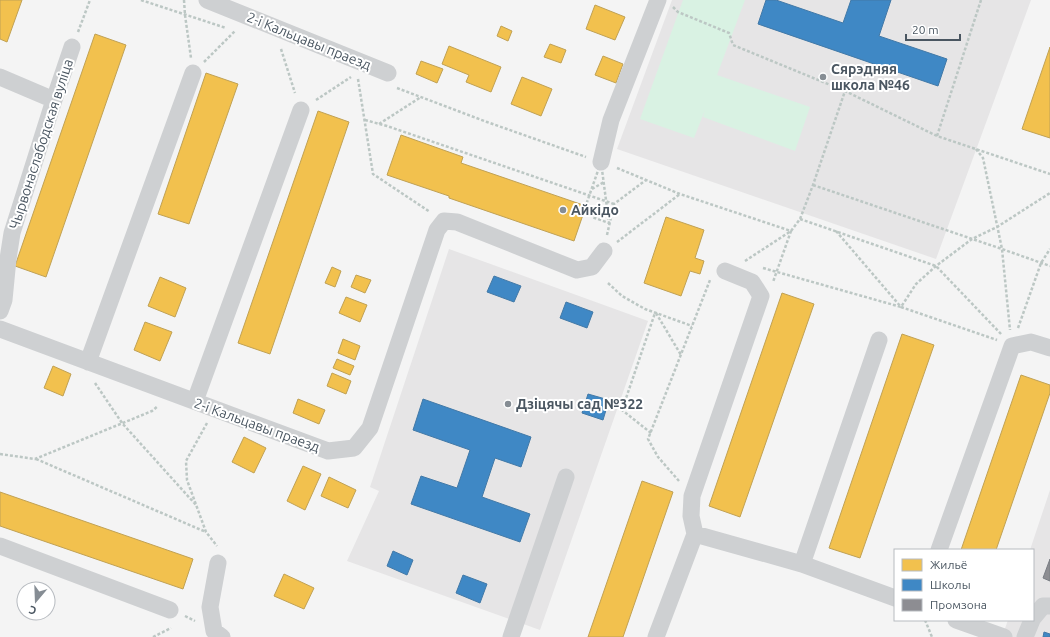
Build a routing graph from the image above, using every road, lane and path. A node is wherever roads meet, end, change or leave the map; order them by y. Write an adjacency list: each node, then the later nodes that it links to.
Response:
1 (90, 0): 8 (path)
2 (141, 0): 7 (path)
3 (184, 0): 7 (path)
4 (207, 0): 12 (street, 2-і Кальцавы праезд)
5 (658, 0): 16 (path); 24 (street)
6 (981, 0): 22 (path)
7 (184, 15): 10 (path); 10 (path)
8 (72, 47): 18 (street, Чырвонаслабодская вуліца)
9 (287, 49): 19 (path)
10 (193, 73): 63 (street)
11 (357, 73): 20 (path)
12 (388, 73)
13 (0, 77): 18 (street)
14 (351, 77): 19 (path)
15 (397, 88): 17 (path)
16 (845, 91): 22 (path); 28 (path)
17 (422, 97): 21 (path); 24 (path)
18 (54, 100): 55 (street, Чырвонаслабодская вуліца)
19 (301, 110): 65 (street)
20 (364, 120): 21 (path); 36 (path)
21 (378, 124): 32 (path)
22 (937, 136): 23 (path)
23 (976, 149): 25 (path); 38 (path)
24 (602, 162): 26 (path); 27 (path); 29 (path)
25 (1050, 174)
26 (646, 180): 31 (path); 34 (path)
27 (604, 182): 29 (path); 33 (path)
28 (813, 185): 35 (path); 41 (path)
29 (592, 189): 32 (path)
30 (1050, 193): 38 (path)
31 (680, 194): 39 (path); 44 (path)
32 (589, 195): 33 (path); 37 (path)
33 (607, 202): 34 (path); 37 (path)
34 (614, 204): 37 (path)
35 (800, 219): 39 (path); 40 (path)
36 (444, 221): 44 (street); 66 (street, 2-і Кальцавы праезд)
37 (609, 223): 44 (path)
38 (997, 227): 41 (path); 42 (path)
39 (791, 231): 46 (path); 51 (path)
40 (836, 231): 47 (path); 54 (path)
41 (972, 239): 42 (path); 47 (path)
42 (1002, 249): 45 (path); 60 (path)
43 (1050, 249): 45 (path)
44 (604, 252)
45 (1041, 262): 48 (path); 60 (path)
46 (749, 264)
47 (936, 266): 54 (path); 60 (path)
48 (1050, 266)
49 (763, 268): 51 (path)
50 (725, 271): 57 (path); 72 (street)
51 (776, 272): 53 (path); 54 (path)
52 (608, 283): 56 (path)
53 (771, 287)
54 (901, 307): 60 (path)
55 (0, 311)
56 (655, 313): 57 (path); 62 (path); 68 (path)
57 (692, 326): 62 (path)
58 (0, 329): 63 (street, 2-і Кальцавы праезд)
59 (879, 340): 79 (street)
60 (1012, 346): 61 (street); 77 (street)
61 (1050, 348)
62 (681, 355): 68 (path)
63 (88, 362): 64 (street, 2-і Кальцавы праезд); 67 (path)
64 (171, 393): 65 (street, 2-і Кальцавы праезд); 67 (path)
65 (195, 401): 66 (street, 2-і Кальцавы праезд)
66 (215, 408): 73 (path)
67 (122, 423): 70 (path); 73 (path)
68 (651, 433): 72 (path)
69 (0, 454): 70 (path)
70 (35, 459): 74 (path)
71 (566, 477): 88 (street)
72 (692, 496): 75 (street)
73 (196, 505): 74 (path)
74 (206, 532): 78 (path)
75 (695, 534): 79 (street); 89 (street)
76 (0, 546): 82 (street)
77 (939, 549)
78 (218, 563): 87 (street)
79 (802, 564): 80 (street)
80 (894, 598)
81 (1050, 606): 83 (street)
82 (170, 610)
83 (1034, 617)
84 (925, 621): 90 (path)
85 (959, 621): 91 (street)
86 (1031, 621): 92 (street)
87 (222, 637)
88 (511, 637)
89 (656, 637)
90 (932, 637)
91 (1004, 637)
92 (1025, 637)

